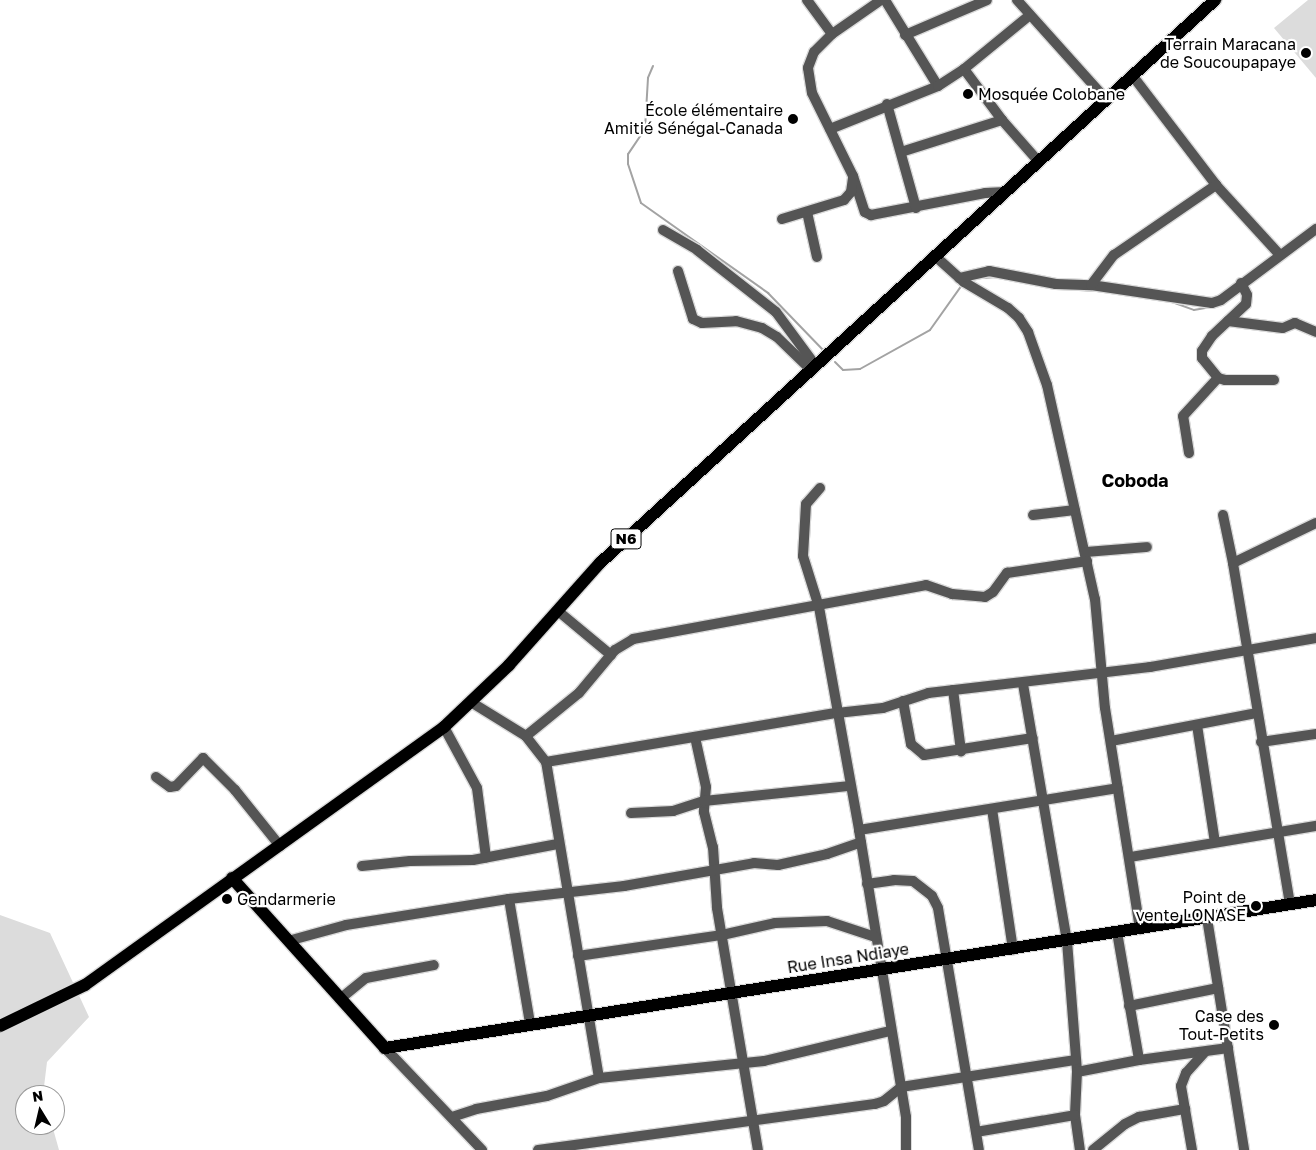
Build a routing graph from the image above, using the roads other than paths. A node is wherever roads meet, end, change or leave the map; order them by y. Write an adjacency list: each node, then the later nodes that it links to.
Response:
1 (807, 0): 7 (street)
2 (883, 0): 7 (street); 8 (street)
3 (986, 0): 8 (street)
4 (1017, 0): 6 (street)
5 (1215, 0): 10 (main road, N6)
6 (1030, 15): 9 (street); 12 (street)
7 (832, 34): 15 (street)
8 (905, 36): 11 (street)
9 (964, 69): 11 (street); 14 (street)
10 (1132, 75): 12 (main road, N6); 19 (street)
11 (938, 86): 13 (street)
12 (1105, 98): 17 (main road, N6)
13 (887, 104): 15 (street); 16 (street)
14 (1002, 120): 16 (street); 17 (street)
15 (830, 129): 18 (street)
16 (901, 152): 21 (street)
17 (1038, 161): 20 (main road, N6)
18 (853, 176): 21 (street); 22 (street)
19 (1216, 185): 26 (street); 32 (street)
20 (1005, 192): 21 (street); 27 (main road, N6)
21 (916, 208)
22 (806, 212): 23 (street); 28 (street)
23 (782, 219)
24 (1316, 229): 26 (street)
25 (663, 230): 35 (street)
26 (1279, 254): 31 (street)
27 (935, 256): 30 (street); 35 (main road, N6)
28 (817, 257)
29 (678, 271): 35 (street)
30 (959, 278): 32 (street); 40 (street)
31 (1241, 284): 32 (street); 33 (street)
32 (1090, 285)
33 (1228, 321): 34 (street); 36 (street)
34 (1316, 332)
35 (814, 368): 48 (main road, N6)
36 (1218, 378): 37 (street); 38 (street)
37 (1274, 380)
38 (1189, 453)
39 (820, 488): 47 (street)
40 (1075, 510): 41 (street); 45 (street)
41 (1033, 515)
42 (1222, 516): 46 (street)
43 (1316, 523): 46 (street)
44 (1147, 547): 45 (street)
45 (1086, 556): 47 (street); 52 (street)
46 (1233, 563): 50 (street)
47 (819, 607): 51 (street); 57 (street)
48 (558, 611): 51 (street); 56 (main road, N6)
49 (1316, 638): 50 (street)
50 (1248, 651): 52 (street); 58 (street)
51 (611, 655): 62 (street)
52 (1101, 673): 53 (street); 65 (street)
53 (1023, 684): 54 (street); 64 (street)
54 (953, 690): 55 (street); 67 (street)
55 (903, 701): 57 (street); 67 (street)
56 (471, 702): 60 (main road, N6); 62 (street)
57 (837, 713): 63 (street); 70 (street)
58 (1257, 713): 59 (street); 66 (street)
59 (1197, 725): 65 (street); 80 (street)
60 (444, 727): 82 (main road, N6); 84 (street)
61 (1316, 734): 66 (street)
62 (526, 736): 68 (street)
63 (695, 737): 68 (street); 73 (street)
64 (1033, 738): 67 (street); 72 (street)
65 (1111, 741): 71 (street)
66 (1261, 742): 78 (street)
67 (961, 751)
68 (546, 762): 81 (street)
69 (156, 777): 82 (street)
70 (850, 786): 73 (street); 77 (street)
71 (1118, 788): 72 (street); 83 (street)
72 (1044, 800): 74 (street); 99 (street)
73 (704, 801): 75 (street); 86 (street)
74 (992, 809): 77 (street); 100 (street)
75 (631, 813)
76 (1316, 826): 78 (street)
77 (859, 830): 79 (street)
78 (1277, 832): 80 (street); 92 (street)
79 (861, 842): 86 (street); 88 (street)
80 (1215, 842): 83 (street)
81 (558, 844): 84 (street); 89 (street)
82 (280, 846): 87 (main road, N6)
83 (1130, 856): 94 (street)
84 (486, 857): 85 (street)
85 (362, 866)
86 (712, 871): 89 (street); 96 (street)
87 (232, 878): 98 (main road); 111 (main road, N6)
88 (867, 884): 97 (street); 102 (street)
89 (566, 891): 90 (street); 101 (street)
90 (509, 899): 98 (street); 110 (street)
91 (1316, 900): 92 (main road, Rue Insa Ndiaye)
92 (1290, 904): 93 (main road, Rue Insa Ndiaye)
93 (1207, 918): 94 (main road, Rue Insa Ndiaye); 105 (street)
94 (1140, 929): 95 (main road, Rue Insa Ndiaye)
95 (1118, 932): 99 (main road, Rue Insa Ndiaye); 108 (street)
96 (722, 935): 97 (street); 101 (street); 106 (street)
97 (875, 937): 104 (street)
98 (288, 941): 107 (main road)
99 (1067, 941): 100 (main road, Rue Insa Ndiaye); 116 (street)
100 (1013, 949): 102 (main road, Rue Insa Ndiaye)
101 (578, 956): 109 (street)
102 (948, 958): 104 (main road, Rue Insa Ndiaye); 120 (street)
103 (434, 965): 107 (street)
104 (880, 969): 106 (main road, Rue Insa Ndiaye); 112 (street)
105 (1218, 988): 108 (street); 114 (street)
106 (733, 992): 109 (main road, Rue Insa Ndiaye); 118 (street)
107 (340, 999): 113 (main road)
108 (1129, 1006): 117 (street)
109 (588, 1014): 110 (main road, Rue Insa Ndiaye); 121 (street)
110 (530, 1023): 113 (main road, Rue Insa Ndiaye)
111 (0, 1026)
112 (890, 1031): 118 (street); 122 (street)
113 (385, 1048): 125 (street)
114 (1228, 1048): 115 (street); 136 (street)
115 (1205, 1052): 117 (street); 123 (street)
116 (1076, 1060): 119 (street); 120 (street)
117 (1139, 1060): 119 (street)
118 (744, 1063): 121 (street); 126 (street)
119 (1077, 1072): 124 (street)
120 (966, 1075): 122 (street); 127 (street)
121 (600, 1078): 125 (street)
122 (901, 1087): 126 (street); 131 (street)
123 (1185, 1109): 134 (street); 135 (street)
124 (1075, 1115): 127 (street); 133 (street)
125 (452, 1118): 128 (street)
126 (752, 1121): 129 (street); 130 (street)
127 (976, 1132): 132 (street)
128 (482, 1150)
129 (538, 1150)
130 (758, 1150)
131 (906, 1150)
132 (979, 1150)
133 (1080, 1150)
134 (1093, 1150)
135 (1192, 1150)
136 (1244, 1150)

